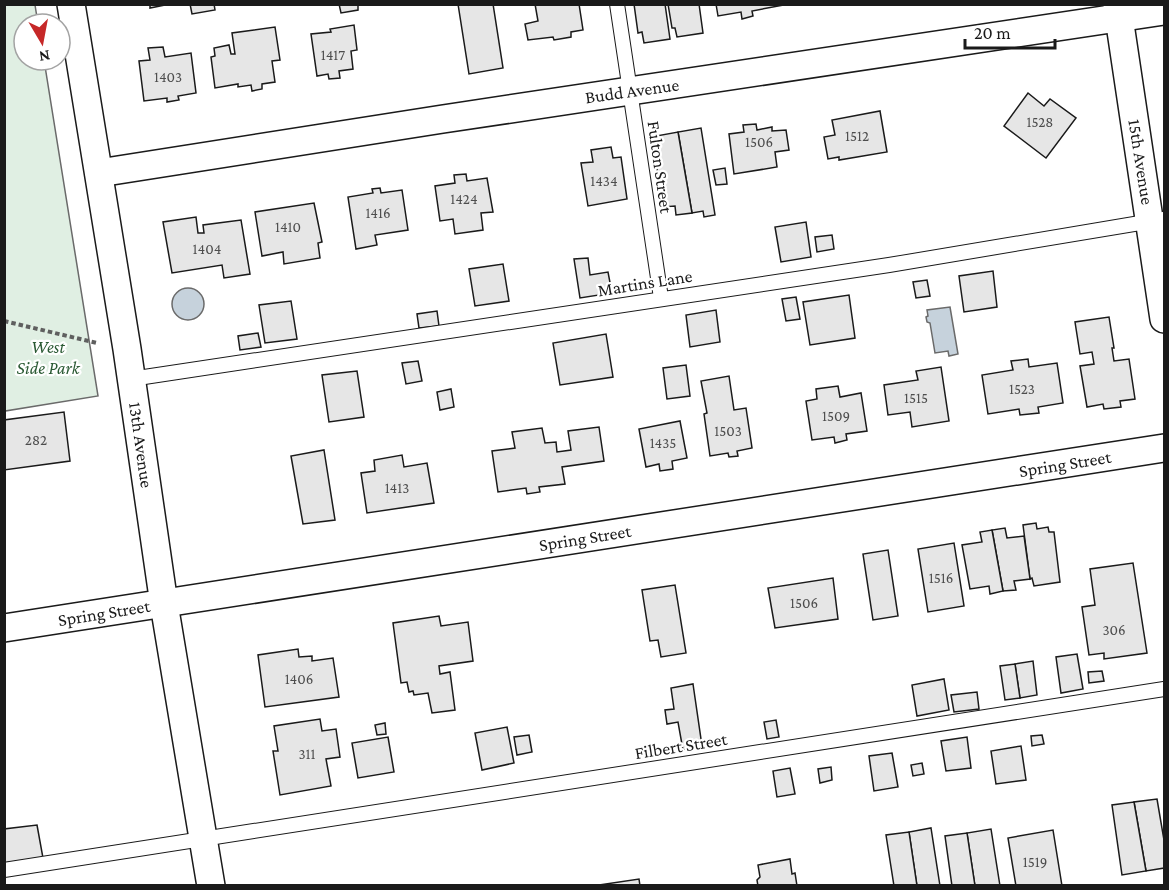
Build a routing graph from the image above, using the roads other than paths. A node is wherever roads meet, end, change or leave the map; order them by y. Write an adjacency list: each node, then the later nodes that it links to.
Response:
1 (71, 4): 6 (street, 13th Avenue)
2 (617, 4): 5 (lane, Fulton Street)
3 (1164, 11): 4 (street, Budd Avenue)
4 (1118, 12): 5 (street, Budd Avenue); 7 (street, 15th Avenue)
5 (630, 92): 6 (street, Budd Avenue); 8 (lane, Fulton Street)
6 (99, 173): 10 (street, 13th Avenue)
7 (1157, 220): 8 (lane, Martins Lane); 9 (street, 15th Avenue)
8 (661, 298): 10 (lane, Martins Lane)
9 (1164, 319)
10 (131, 379): 12 (street, 13th Avenue)
11 (1164, 448): 12 (street, Spring Street)
12 (164, 603): 13 (street, Spring Street); 15 (street, 13th Avenue)
13 (4, 628)
14 (1164, 689): 15 (lane, Filbert Street)
15 (203, 838): 16 (lane, Filbert Street); 17 (street, 13th Avenue)
16 (4, 870)
17 (211, 885)

